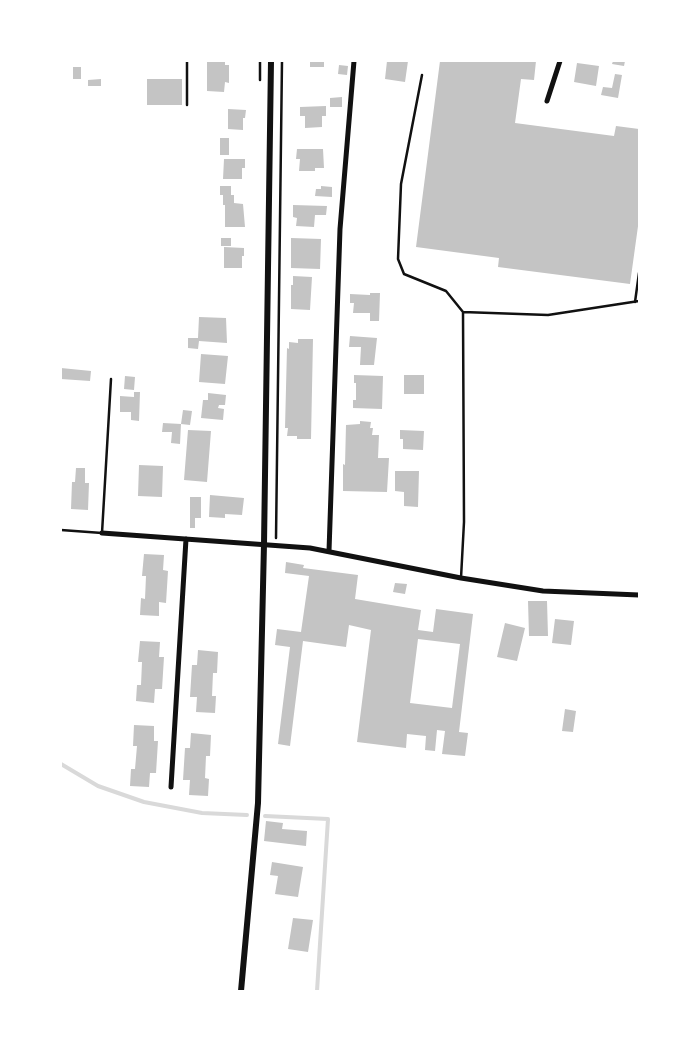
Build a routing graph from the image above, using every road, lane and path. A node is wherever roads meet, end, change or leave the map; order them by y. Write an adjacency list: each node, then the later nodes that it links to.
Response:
1 (187, 61): 8 (lane)
2 (271, 61): 16 (street)
3 (282, 61): 17 (path)
4 (354, 61): 18 (street)
5 (560, 61): 7 (street)
6 (422, 75): 11 (lane)
7 (547, 101)
8 (187, 105)
9 (639, 273): 10 (lane)
10 (637, 302): 11 (lane)
11 (463, 312): 19 (lane)
12 (111, 379): 14 (lane)
13 (61, 530): 14 (lane)
14 (102, 533): 15 (street)
15 (186, 539): 16 (street); 21 (street)
16 (264, 544): 17 (street); 22 (street)
17 (276, 545): 18 (street)
18 (329, 551): 19 (street)
19 (461, 578): 20 (street)
20 (639, 595)
21 (170, 787)
22 (241, 991)

